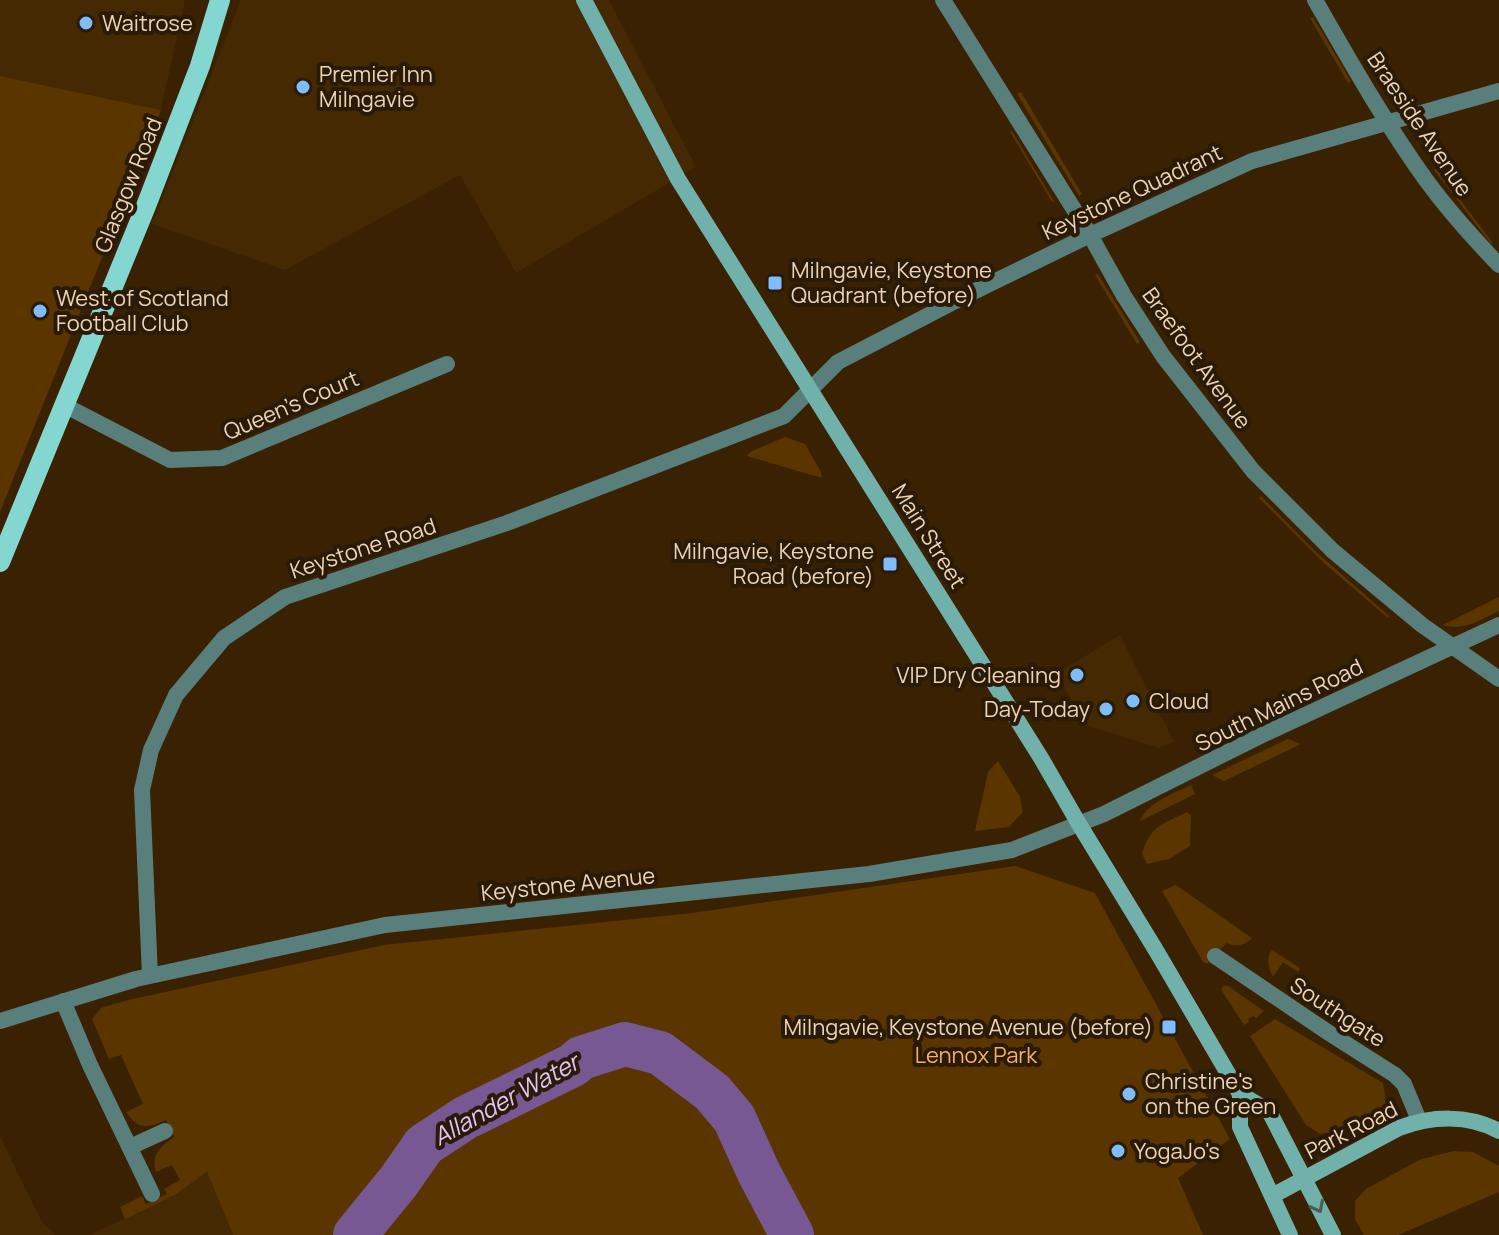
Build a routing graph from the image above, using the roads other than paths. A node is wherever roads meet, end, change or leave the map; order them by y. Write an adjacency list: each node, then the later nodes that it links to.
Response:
1 (220, 0): 11 (main road, Glasgow Road)
2 (584, 0): 10 (main road, Main Street)
3 (943, 0): 7 (street, Braefoot Avenue)
4 (1315, 0): 6 (street, Braeside Avenue)
5 (1499, 91): 6 (street, Keystone Quadrant)
6 (1387, 123): 7 (street, Keystone Quadrant); 8 (street, Braeside Avenue)
7 (1090, 235): 10 (street, Keystone Quadrant); 14 (street, Braefoot Avenue)
8 (1499, 265)
9 (447, 364): 11 (street, Queen's Court)
10 (809, 390): 16 (main road, Main Street); 18 (street, Keystone Road)
11 (64, 405): 12 (main road, Glasgow Road)
12 (0, 562)
13 (1499, 625): 14 (street, South Mains Road)
14 (1453, 647): 15 (street, Braefoot Avenue); 16 (street, South Mains Road)
15 (1499, 679)
16 (1079, 824): 18 (street, Keystone Avenue); 21 (main road, Main Street)
17 (1215, 956): 22 (street, Southgate)
18 (150, 976): 19 (street, Keystone Avenue)
19 (63, 1001): 20 (street, Keystone Avenue); 25 (street)
20 (0, 1021)
21 (1240, 1094): 26 (main road, Main Street); 28 (main road, Main Street)
22 (1419, 1120): 24 (main road, Park Road); 26 (main road, Park Road)
23 (165, 1131): 25 (street)
24 (1499, 1131)
25 (130, 1147): 27 (street)
26 (1304, 1179): 28 (main road, Park Road); 30 (main road, Main Street, one-way to 30)
27 (152, 1194)
28 (1272, 1196): 29 (main road, Main Street)
29 (1290, 1235)
30 (1333, 1235)

